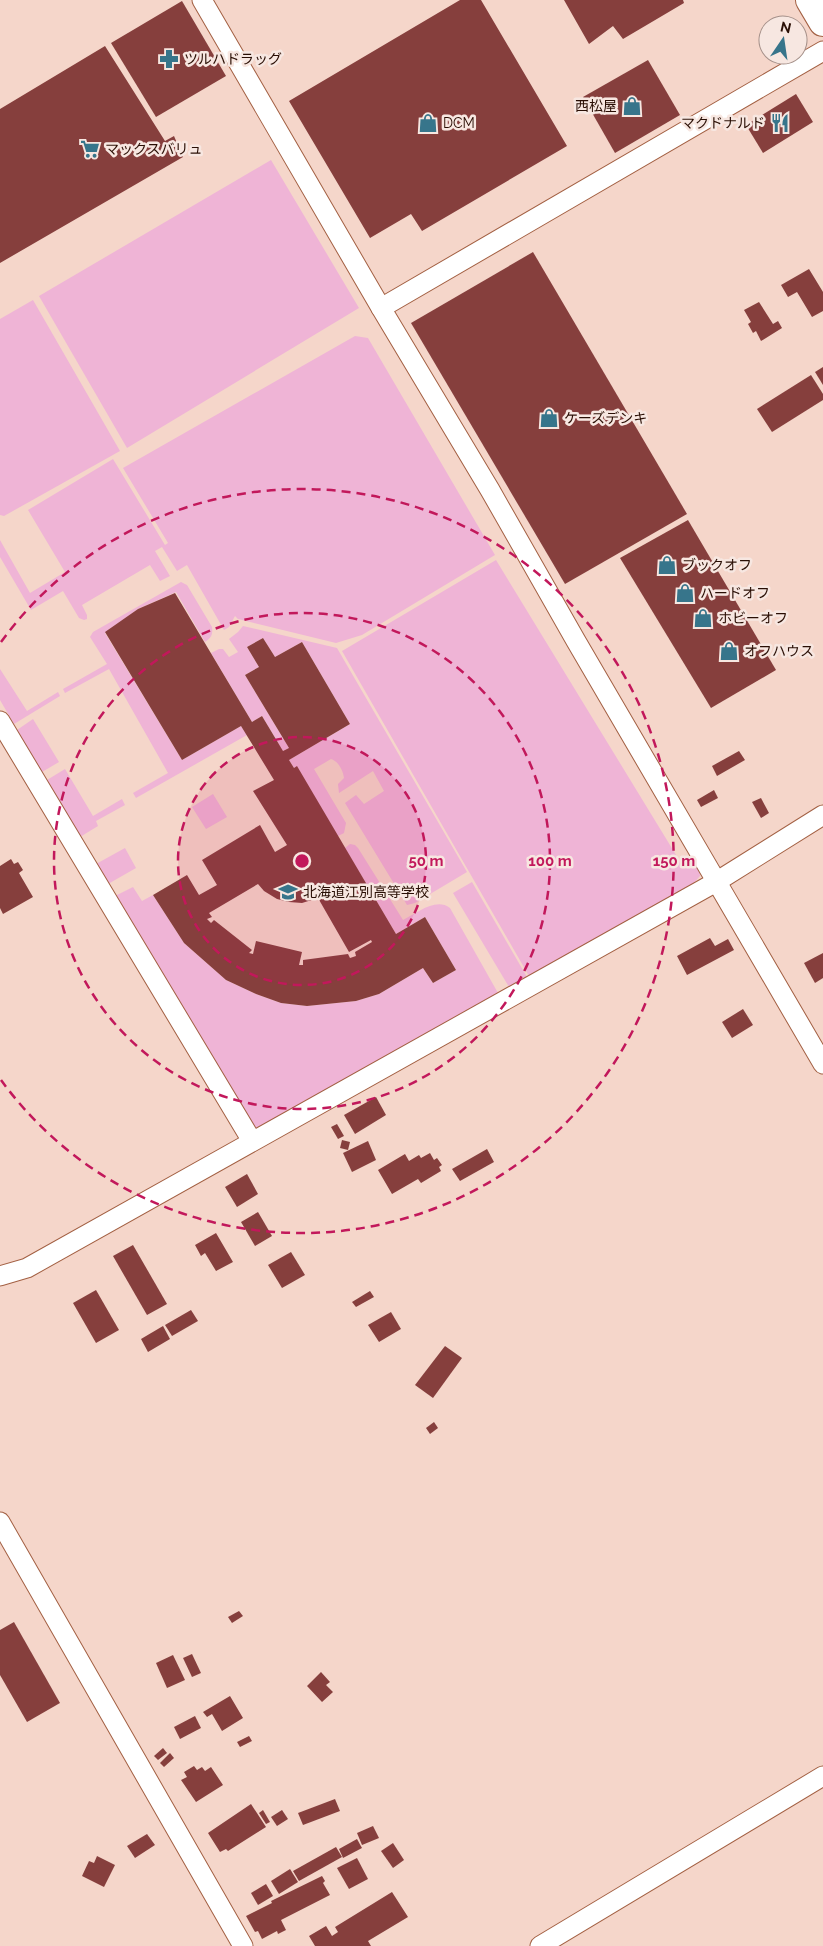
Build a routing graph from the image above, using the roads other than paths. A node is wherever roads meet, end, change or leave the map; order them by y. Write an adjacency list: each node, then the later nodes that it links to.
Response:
1 (202, 0): 5 (street)
2 (810, 0): 3 (main road)
3 (823, 22)
4 (823, 51): 5 (street)
5 (382, 308): 8 (street)
6 (0, 721): 10 (street)
7 (823, 815): 8 (street)
8 (716, 882): 9 (street); 10 (street)
9 (823, 1064)
10 (252, 1141): 11 (street)
11 (0, 1276)
12 (0, 1522): 14 (street)
13 (823, 1776): 15 (street)
14 (243, 1946)
15 (540, 1946)

